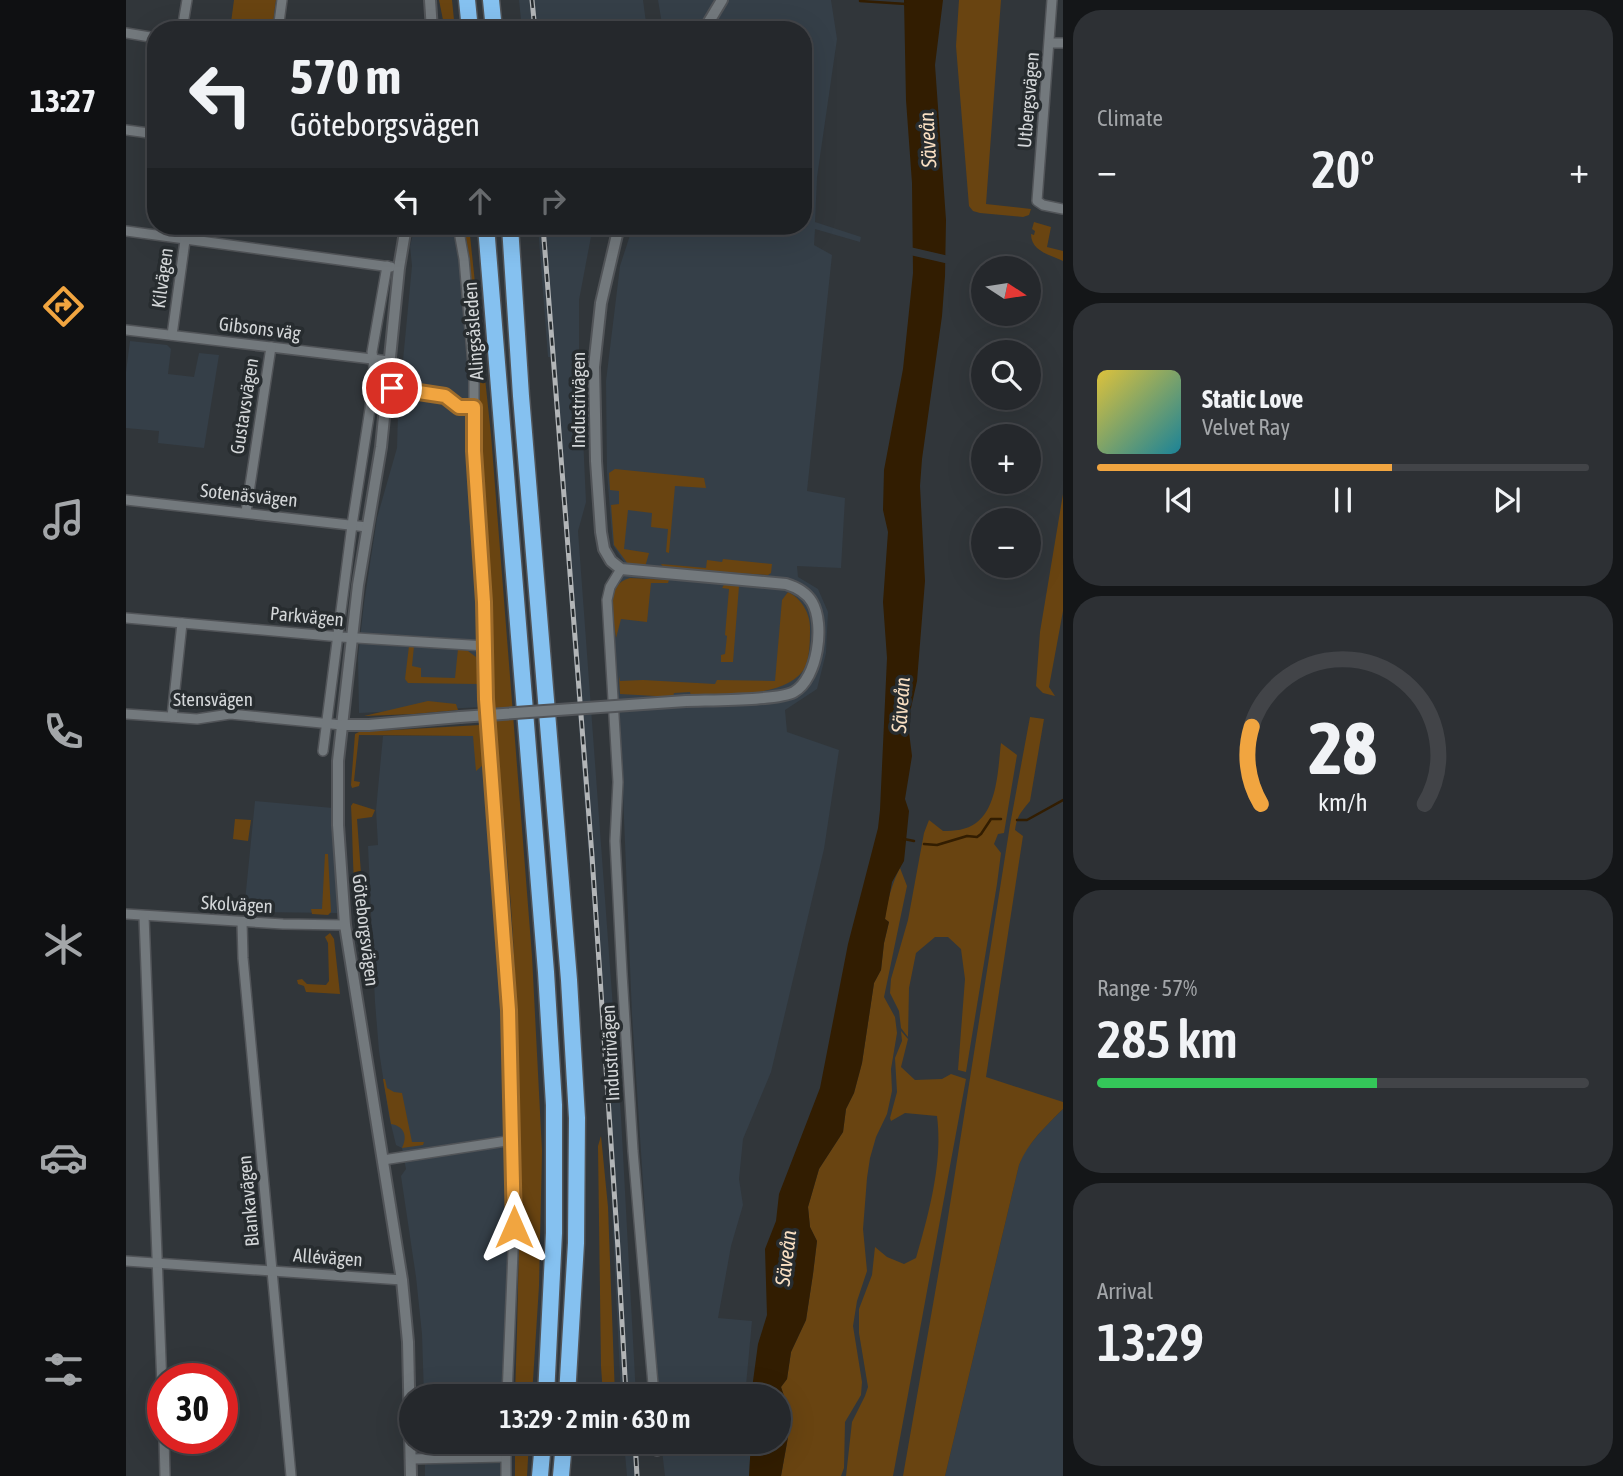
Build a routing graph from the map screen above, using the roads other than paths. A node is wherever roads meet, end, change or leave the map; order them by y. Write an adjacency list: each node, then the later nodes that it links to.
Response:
1 (187, 0): 8 (street)
2 (282, 0): 9 (street)
3 (430, 0): 10 (street)
4 (467, 0): 11 (highway)
5 (491, 0): 12 (highway)
6 (722, 0): 13 (street)
7 (1052, 0): 16 (street, Utbergsvägen)
8 (184, 21)
9 (279, 21)
10 (431, 21)
11 (469, 21)
12 (493, 21)
13 (709, 21)
14 (126, 33): 15 (street)
15 (147, 36)
16 (1051, 43): 17 (street); 20 (street, Utbergsvägen)
17 (1063, 43)
18 (126, 130): 19 (street)
19 (147, 133)
20 (1063, 209)
21 (126, 231): 22 (street)
22 (147, 234)
23 (156, 235): 30 (street)
24 (186, 235): 30 (street, Kilvägen)
25 (405, 235): 32 (street, Göteborgsvägen)
26 (460, 235): 39 (street)
27 (487, 235): 67 (highway, Alingsåsleden)
28 (511, 235): 68 (highway)
29 (617, 235): 44 (street, Industrivägen)
30 (185, 239): 31 (street); 34 (street, Kilvägen)
31 (387, 267): 32 (street); 36 (street)
32 (400, 268): 37 (street, Göteborgsvägen)
33 (126, 330): 34 (street, Gibsons väg)
34 (172, 335): 35 (street, Gibsons väg)
35 (271, 347): 36 (street, Gibsons väg); 41 (street, Gustavsvägen)
36 (374, 359): 37 (street, Gibsons väg); 42 (street)
37 (389, 361): 38 (street, Göteborgsvägen)
38 (386, 387): 39 (street); 43 (street, Göteborgsvägen)
39 (474, 407): 49 (street)
40 (126, 500): 41 (street, Sotenäsvägen)
41 (246, 512): 42 (street, Sotenäsvägen)
42 (352, 524): 43 (street, Sotenäsvägen); 47 (street)
43 (367, 527): 48 (street, Göteborgsvägen)
44 (621, 569): 53 (street, bridge); 69 (street, Industrivägen)
45 (126, 618): 46 (street, Parkvägen)
46 (182, 623): 47 (street, Parkvägen); 51 (street)
47 (337, 636): 48 (street, Parkvägen); 52 (street)
48 (352, 638): 49 (street, Parkvägen); 53 (street, Göteborgsvägen)
49 (486, 646): 59 (street)
50 (126, 714): 51 (street, Stensvägen)
51 (172, 718): 52 (street, Stensvägen)
52 (326, 724): 53 (street, Stensvägen); 54 (street)
53 (342, 725): 58 (street, Göteborgsvägen)
54 (323, 751)
55 (126, 915): 56 (street, Skolvägen)
56 (144, 916): 57 (street, Skolvägen); 62 (street)
57 (242, 922): 58 (street, Skolvägen); 63 (street, Blankavägen)
58 (345, 925): 60 (street, Göteborgsvägen)
59 (513, 1140): 60 (street); 66 (street)
60 (383, 1160): 64 (street, Göteborgsvägen)
61 (126, 1261): 62 (street, Allévägen)
62 (157, 1263): 63 (street, Allévägen); 65 (street)
63 (272, 1271): 64 (street, Allévägen); 77 (street, Blankavägen)
64 (402, 1280): 75 (street, Göteborgsvägen)
65 (161, 1363)
66 (507, 1384)
67 (547, 1384)
68 (568, 1384)
69 (653, 1384)
70 (164, 1454): 76 (street)
71 (505, 1454): 74 (street)
72 (542, 1454): 80 (highway)
73 (563, 1454): 81 (highway)
74 (505, 1457): 75 (street); 79 (street)
75 (412, 1459): 78 (street, Göteborgsvägen)
76 (165, 1476)
77 (291, 1476)
78 (411, 1476)
79 (506, 1476)
80 (540, 1476)
81 (561, 1476)

